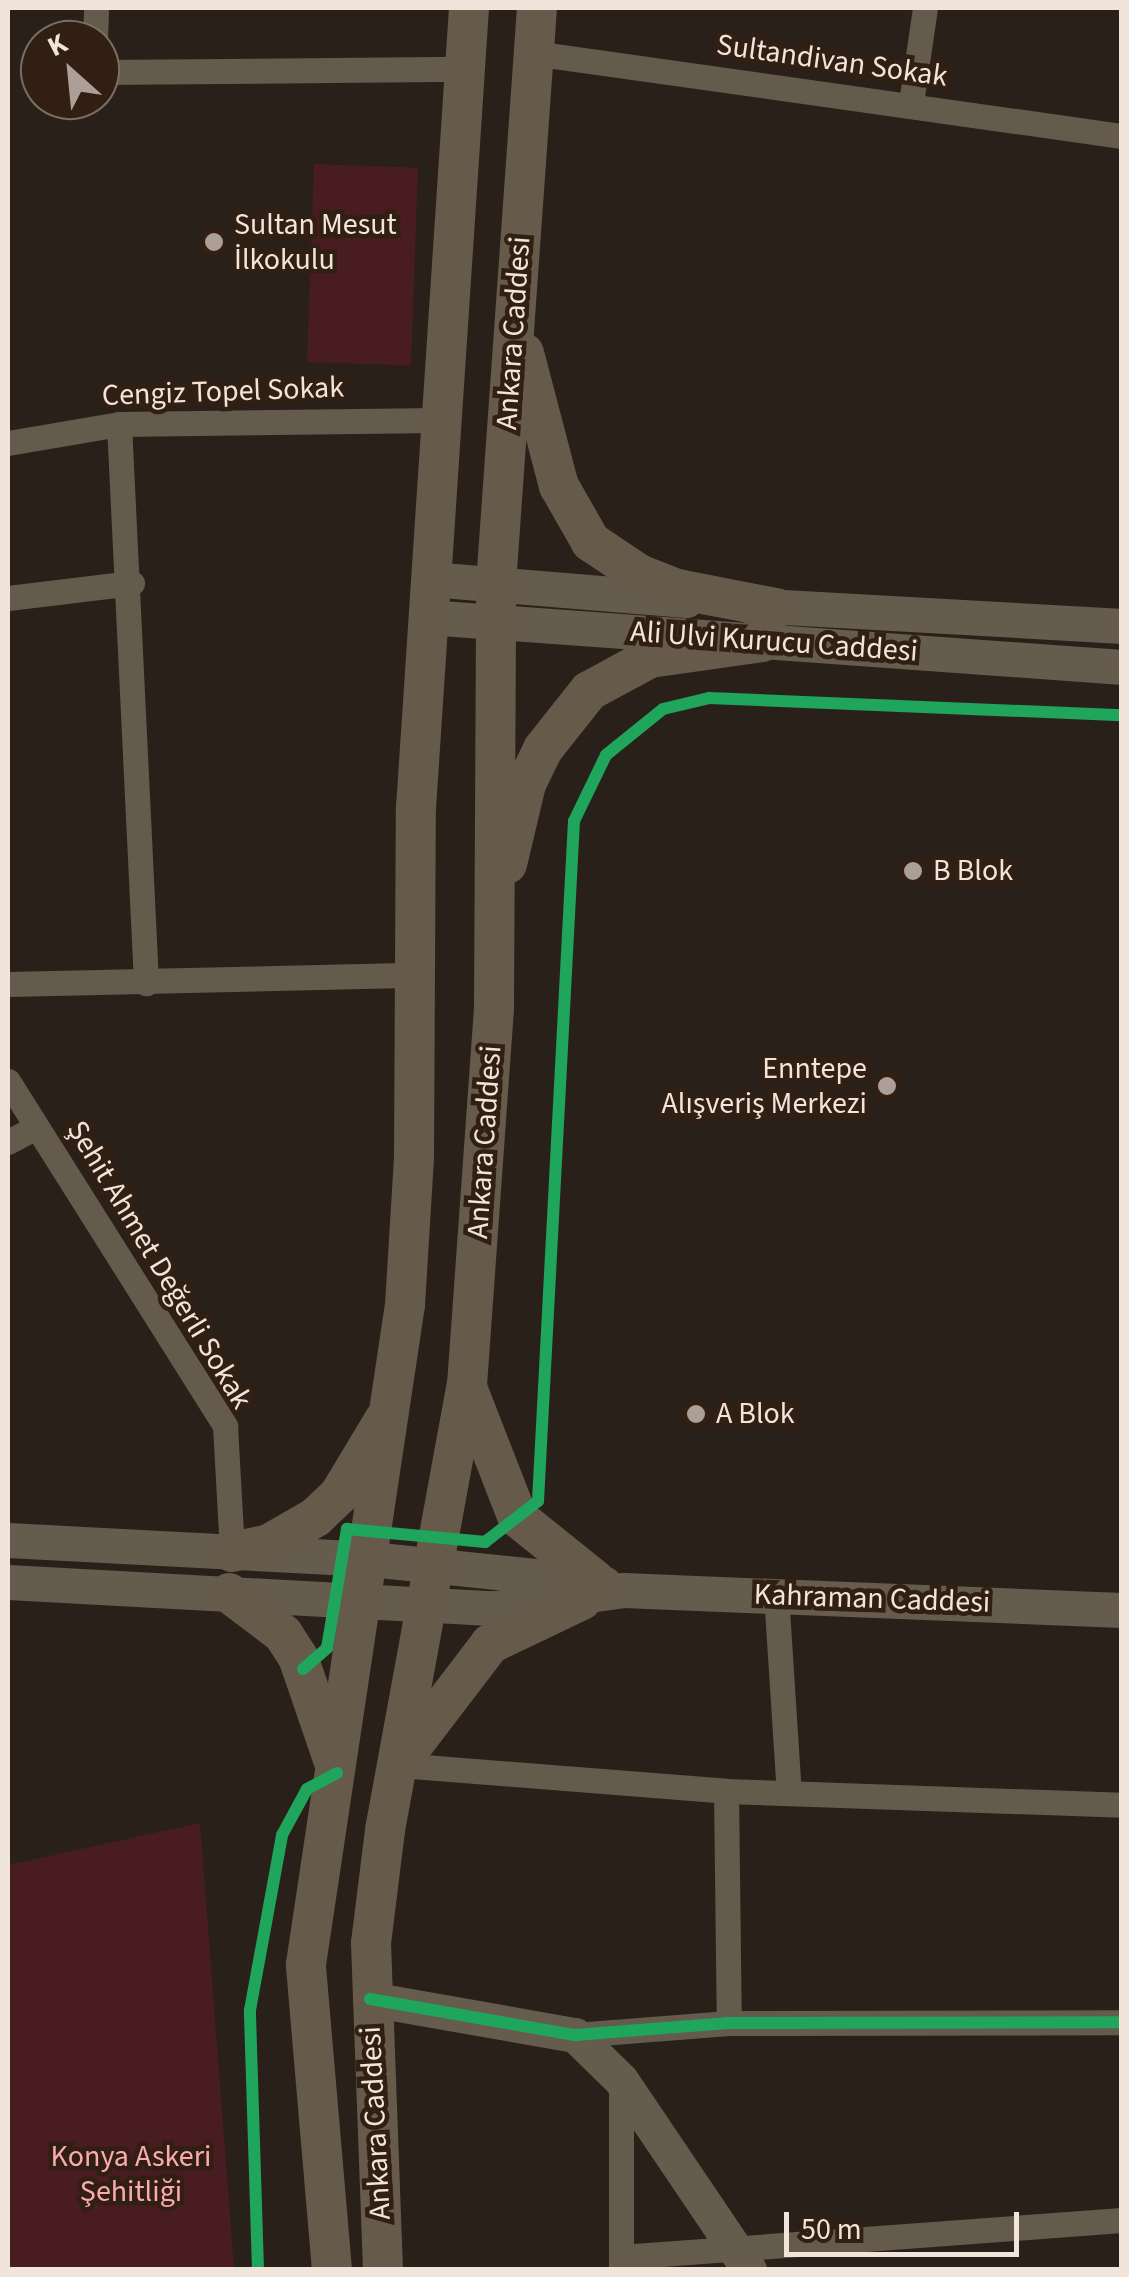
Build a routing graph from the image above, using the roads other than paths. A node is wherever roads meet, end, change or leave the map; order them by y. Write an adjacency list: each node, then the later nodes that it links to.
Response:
1 (469, 8): 5 (main road, Ankara Caddesi)
2 (536, 8): 4 (main road, Ankara Caddesi)
3 (925, 8): 7 (street)
4 (533, 53): 7 (street, Sultandivan Sokak); 9 (main road, Ankara Caddesi)
5 (465, 69): 6 (street); 10 (main road, Ankara Caddesi)
6 (120, 72)
7 (911, 104): 8 (street, Sultandivan Sokak)
8 (1122, 136)
9 (515, 315): 16 (main road, Ankara Caddesi); 17 (main road)
10 (441, 420): 11 (street, Cengiz Topel Sokak); 15 (main road, Ankara Caddesi)
11 (119, 424): 12 (street, Cengiz Topel Sokak); 13 (street)
12 (8, 443)
13 (132, 583): 14 (street); 21 (street)
14 (8, 598)
15 (428, 598): 16 (main road, Ali Ulvi Kurucu Caddesi); 20 (main road, Ankara Caddesi)
16 (495, 603): 17 (main road, Ali Ulvi Kurucu Caddesi); 23 (main road, Ankara Caddesi)
17 (769, 625): 18 (main road, Ali Ulvi Kurucu Caddesi); 19 (main road, Ali Ulvi Kurucu Caddesi); 23 (main road)
18 (1122, 626)
19 (1122, 667)
20 (416, 975): 21 (street); 28 (main road, Ankara Caddesi)
21 (146, 983): 22 (street)
22 (8, 984)
23 (494, 1007): 27 (main road, Ankara Caddesi)
24 (8, 1081): 25 (street, Şehit Ahmet Değerli Sokak)
25 (36, 1127): 26 (street); 30 (street, Şehit Ahmet Değerli Sokak)
26 (8, 1142)
27 (467, 1385): 33 (main road, Ankara Caddesi); 34 (main road)
28 (397, 1395): 30 (main road); 31 (main road, Ankara Caddesi)
29 (8, 1540): 30 (main road)
30 (232, 1552): 31 (main road)
31 (370, 1560): 33 (main road); 37 (main road, Ankara Caddesi)
32 (8, 1582): 35 (main road)
33 (432, 1585): 34 (main road, Kahraman Caddesi); 37 (main road); 39 (main road, Ankara Caddesi)
34 (600, 1590): 36 (main road, Kahraman Caddesi); 39 (main road)
35 (229, 1594): 37 (main road); 40 (main road)
36 (776, 1594): 38 (main road, Kahraman Caddesi); 42 (street)
37 (364, 1601): 40 (main road, Ankara Caddesi)
38 (1122, 1610)
39 (398, 1764): 41 (street); 44 (main road, Ankara Caddesi)
40 (337, 1772): 52 (main road, Ankara Caddesi)
41 (726, 1791): 42 (street); 46 (street)
42 (788, 1792): 43 (street)
43 (1122, 1805)
44 (370, 2000): 47 (main road); 53 (main road, Ankara Caddesi)
45 (1122, 2022): 46 (street)
46 (729, 2023): 47 (street)
47 (574, 2034): 48 (main road)
48 (620, 2080): 50 (main road); 51 (street)
49 (1122, 2220): 50 (street)
50 (742, 2260): 51 (street)
51 (621, 2263)
52 (332, 2270)
53 (383, 2270)

